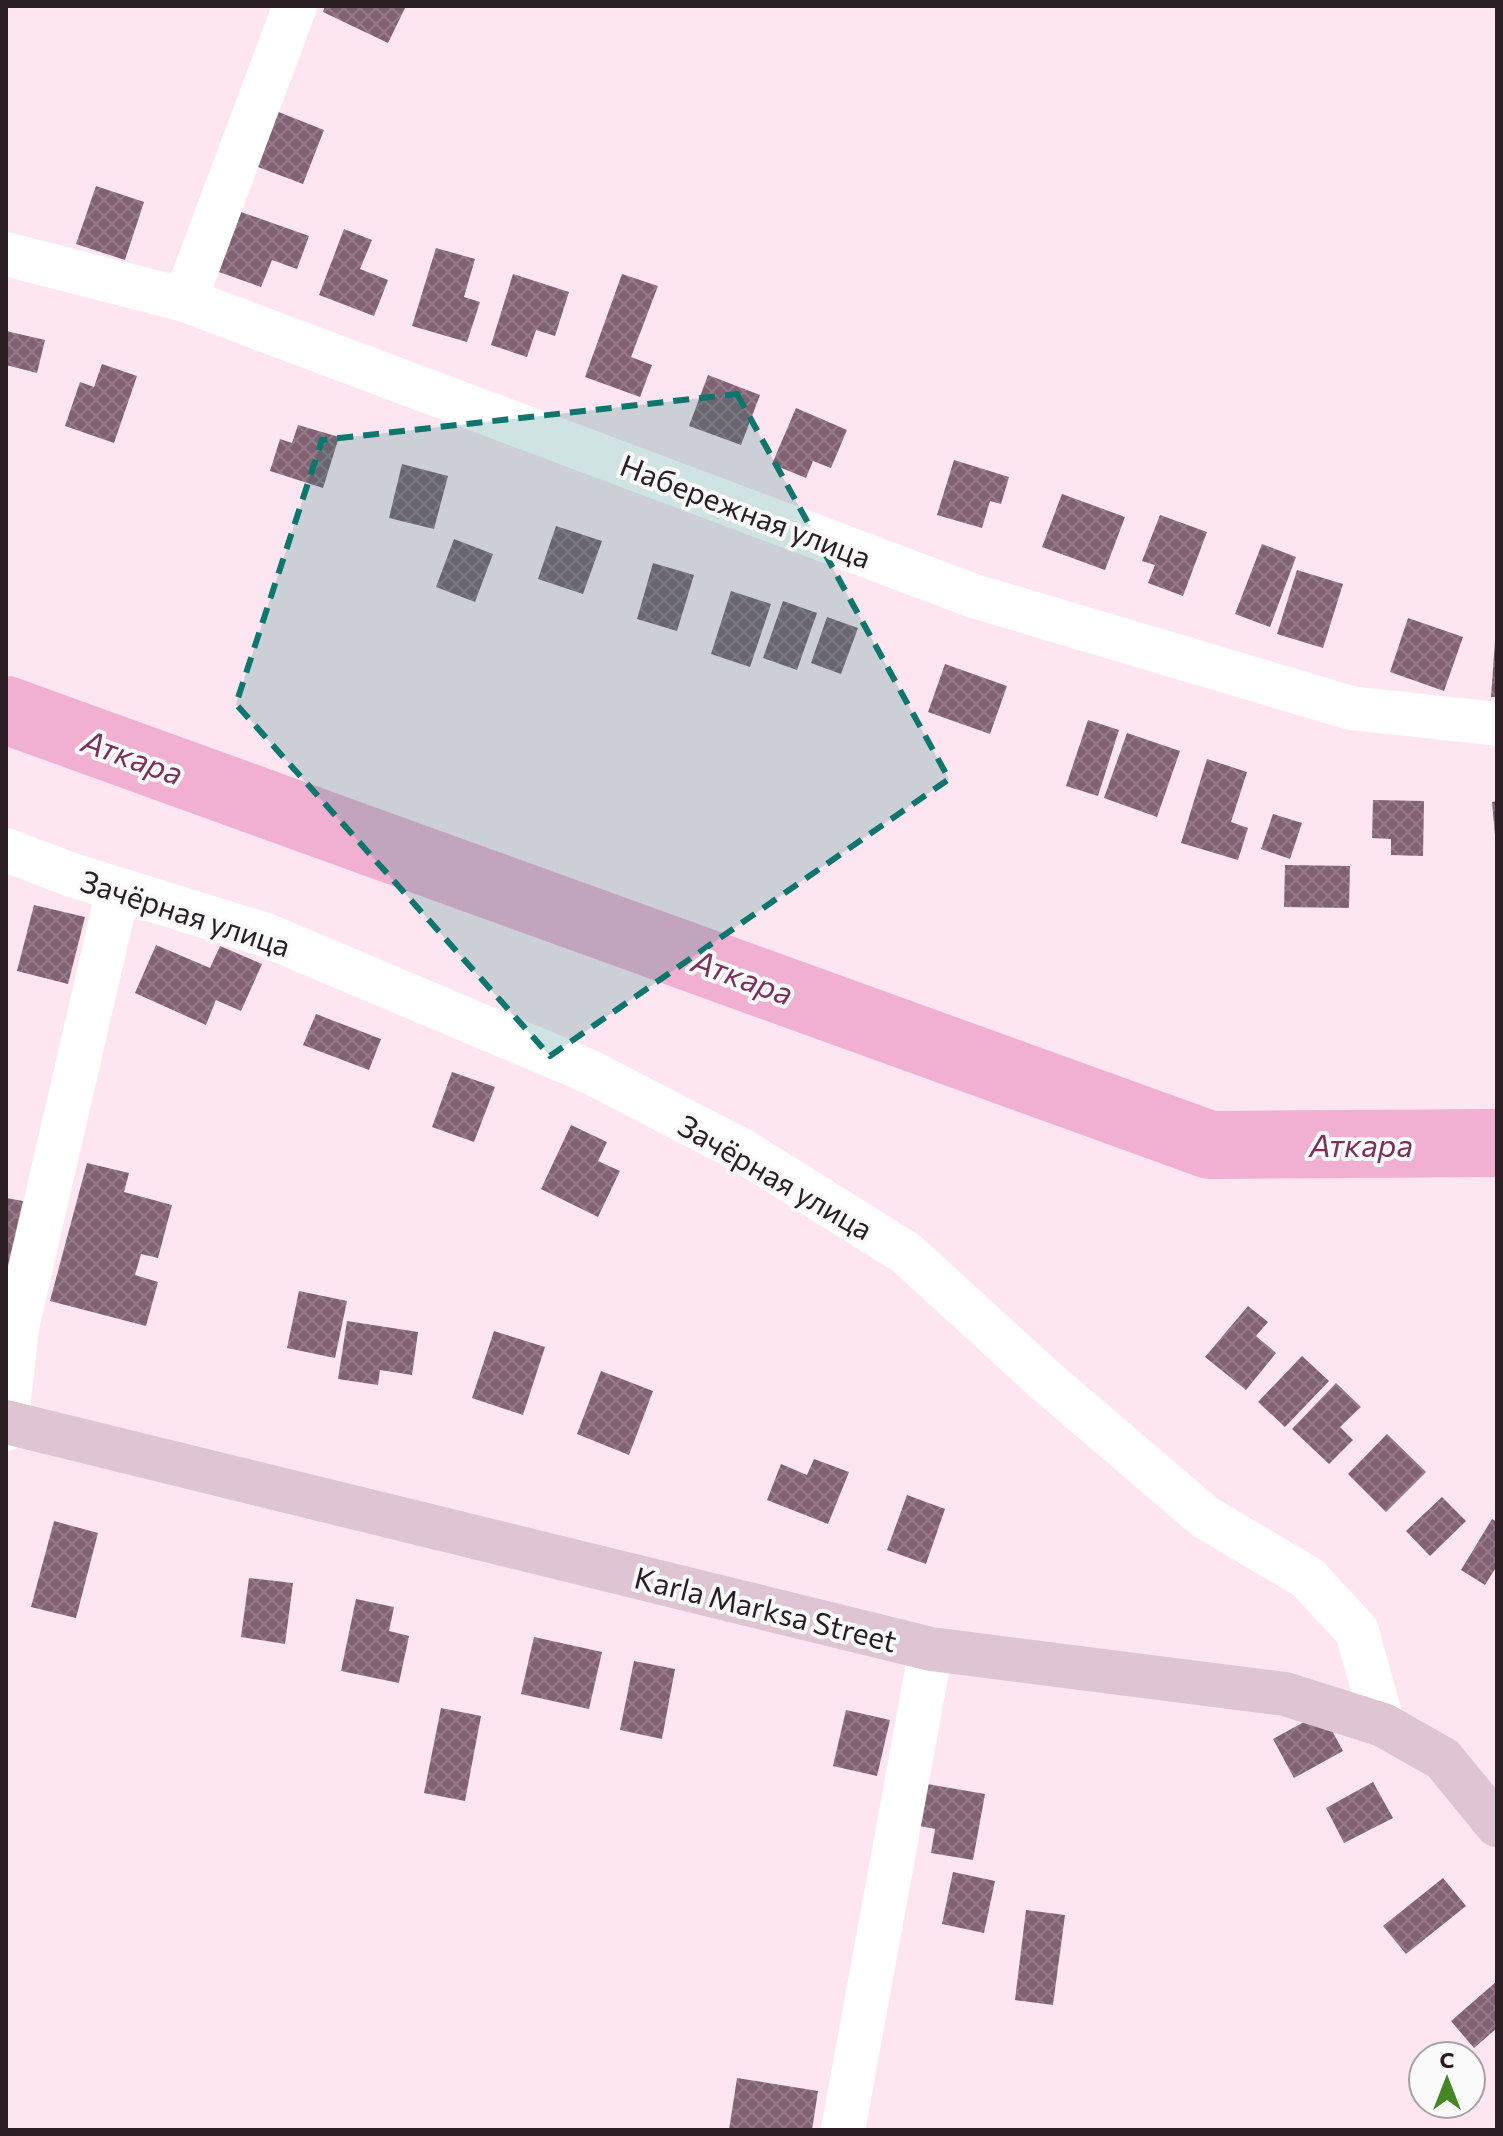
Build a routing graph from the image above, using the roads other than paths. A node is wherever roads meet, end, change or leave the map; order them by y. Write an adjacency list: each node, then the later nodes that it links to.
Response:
1 (295, 6): 3 (street)
2 (6, 254): 3 (street, Набережная улица)
3 (185, 300): 4 (street, Набережная улица)
4 (1497, 724)
5 (6, 850): 6 (street, Зачёрная улица)
6 (118, 890): 7 (street); 10 (street, Зачёрная улица)
7 (6, 1422): 8 (street); 9 (street, Karla Marksa Street)
8 (6, 1429)
9 (931, 1649): 10 (street, Karla Marksa Street); 12 (street)
10 (1383, 1725): 11 (street, Karla Marksa Street)
11 (1497, 1825)
12 (843, 2130)

